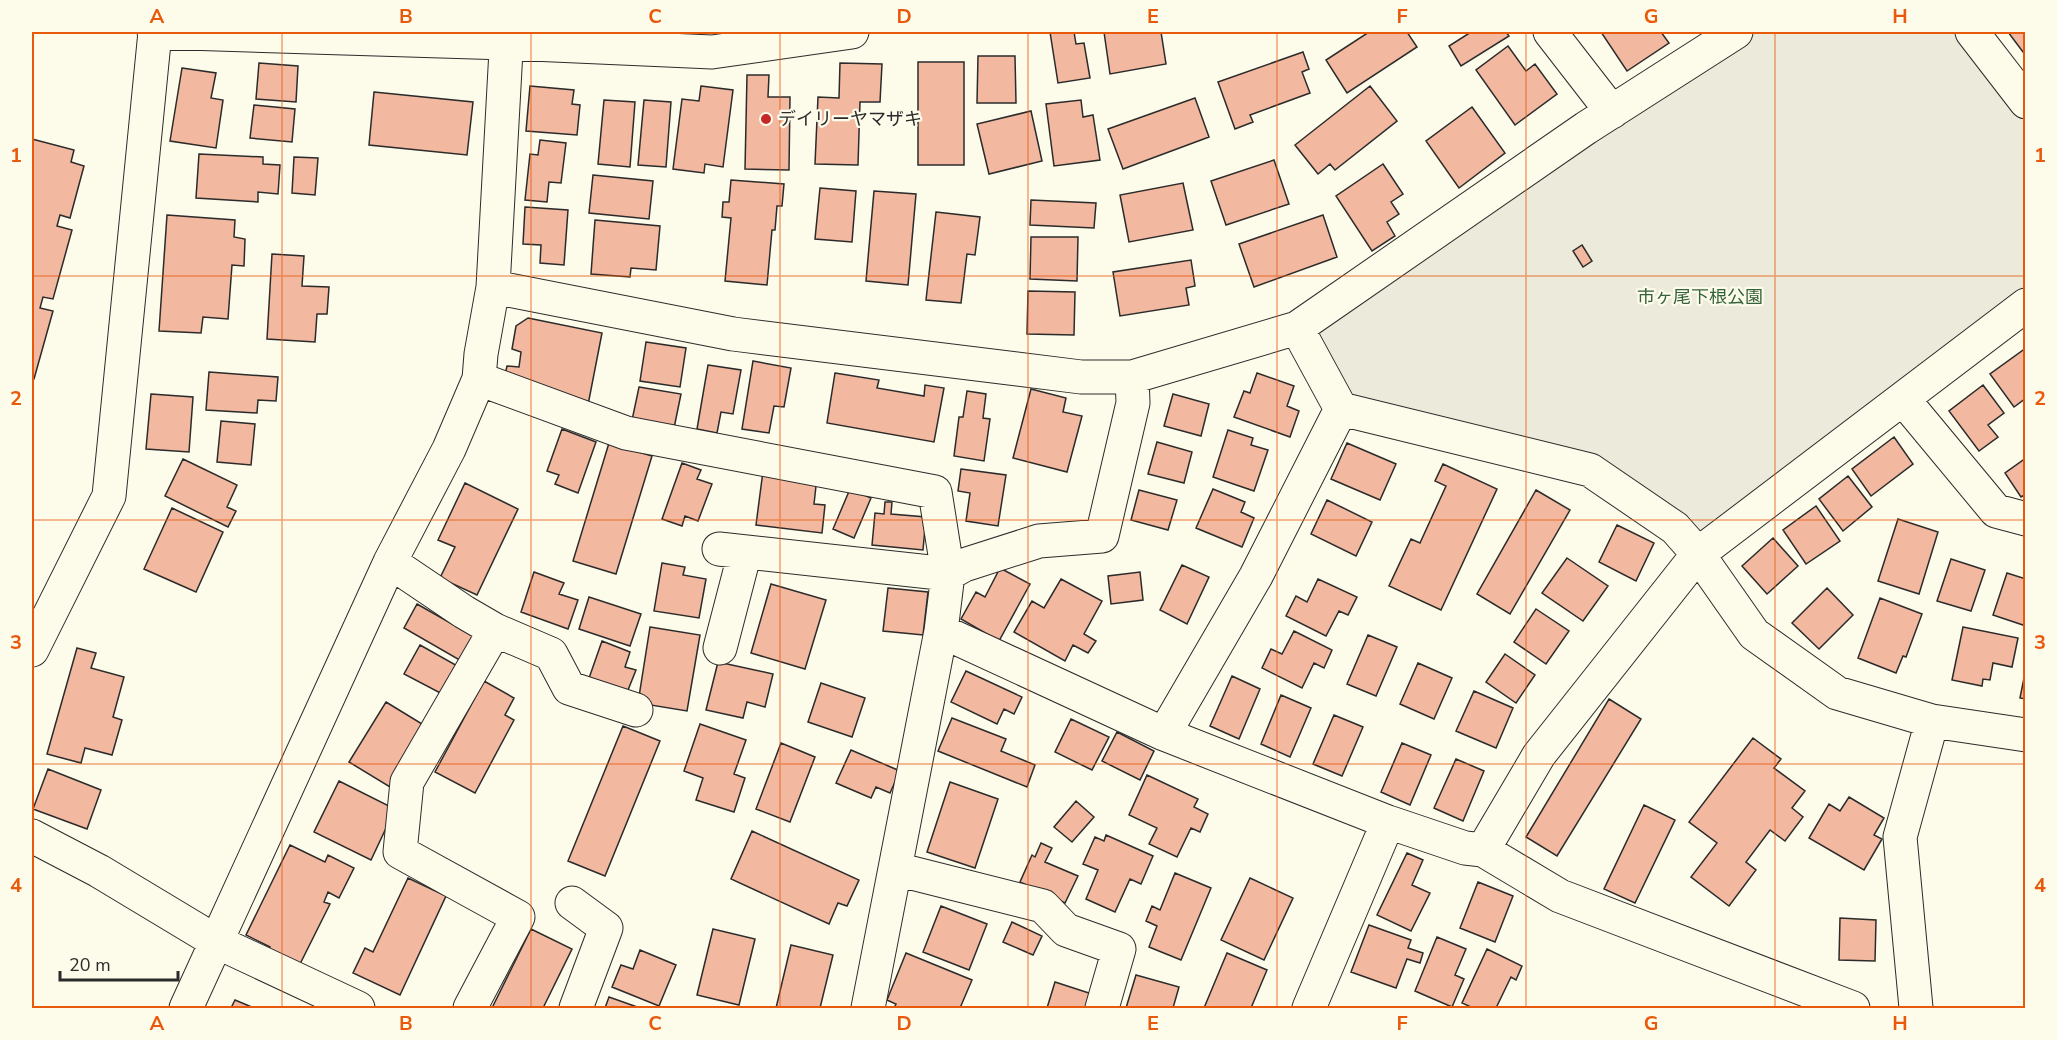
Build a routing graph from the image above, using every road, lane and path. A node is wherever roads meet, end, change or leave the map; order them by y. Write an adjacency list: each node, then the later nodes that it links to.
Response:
1 (155, 32): 6 (street); 23 (street)
2 (852, 32): 6 (street)
3 (1550, 32): 8 (street)
4 (1736, 32): 8 (street)
5 (1972, 32): 7 (street)
6 (506, 37): 9 (street)
7 (2025, 102)
8 (1612, 112): 11 (street)
9 (494, 287): 12 (street); 13 (street)
10 (2025, 305): 14 (street)
11 (1297, 328): 12 (street); 15 (street)
12 (1132, 376): 19 (street)
13 (479, 379): 18 (street); 19 (street)
14 (1903, 399): 16 (street); 17 (street)
15 (1341, 409): 17 (street); 26 (street)
16 (2025, 519)
17 (1698, 554): 25 (street); 30 (street)
18 (390, 562): 20 (street); 33 (street)
19 (948, 574): 21 (street); 22 (street)
20 (495, 630): 24 (street); 36 (street)
21 (940, 631): 26 (street); 31 (street)
22 (720, 648)
23 (32, 650)
24 (636, 710)
25 (1932, 721): 27 (street); 42 (street)
26 (1164, 734): 28 (street)
27 (2025, 735)
28 (1388, 822): 30 (street); 40 (street)
29 (32, 836): 33 (street)
30 (1483, 850): 41 (street)
31 (896, 869): 38 (street); 39 (street)
32 (572, 903): 37 (street)
33 (217, 942): 34 (street); 35 (street)
34 (186, 1008)
35 (358, 1008)
36 (470, 1008)
37 (576, 1008)
38 (868, 1008)
39 (1102, 1008)
40 (1309, 1008)
41 (1853, 1008)
42 (1916, 1008)

